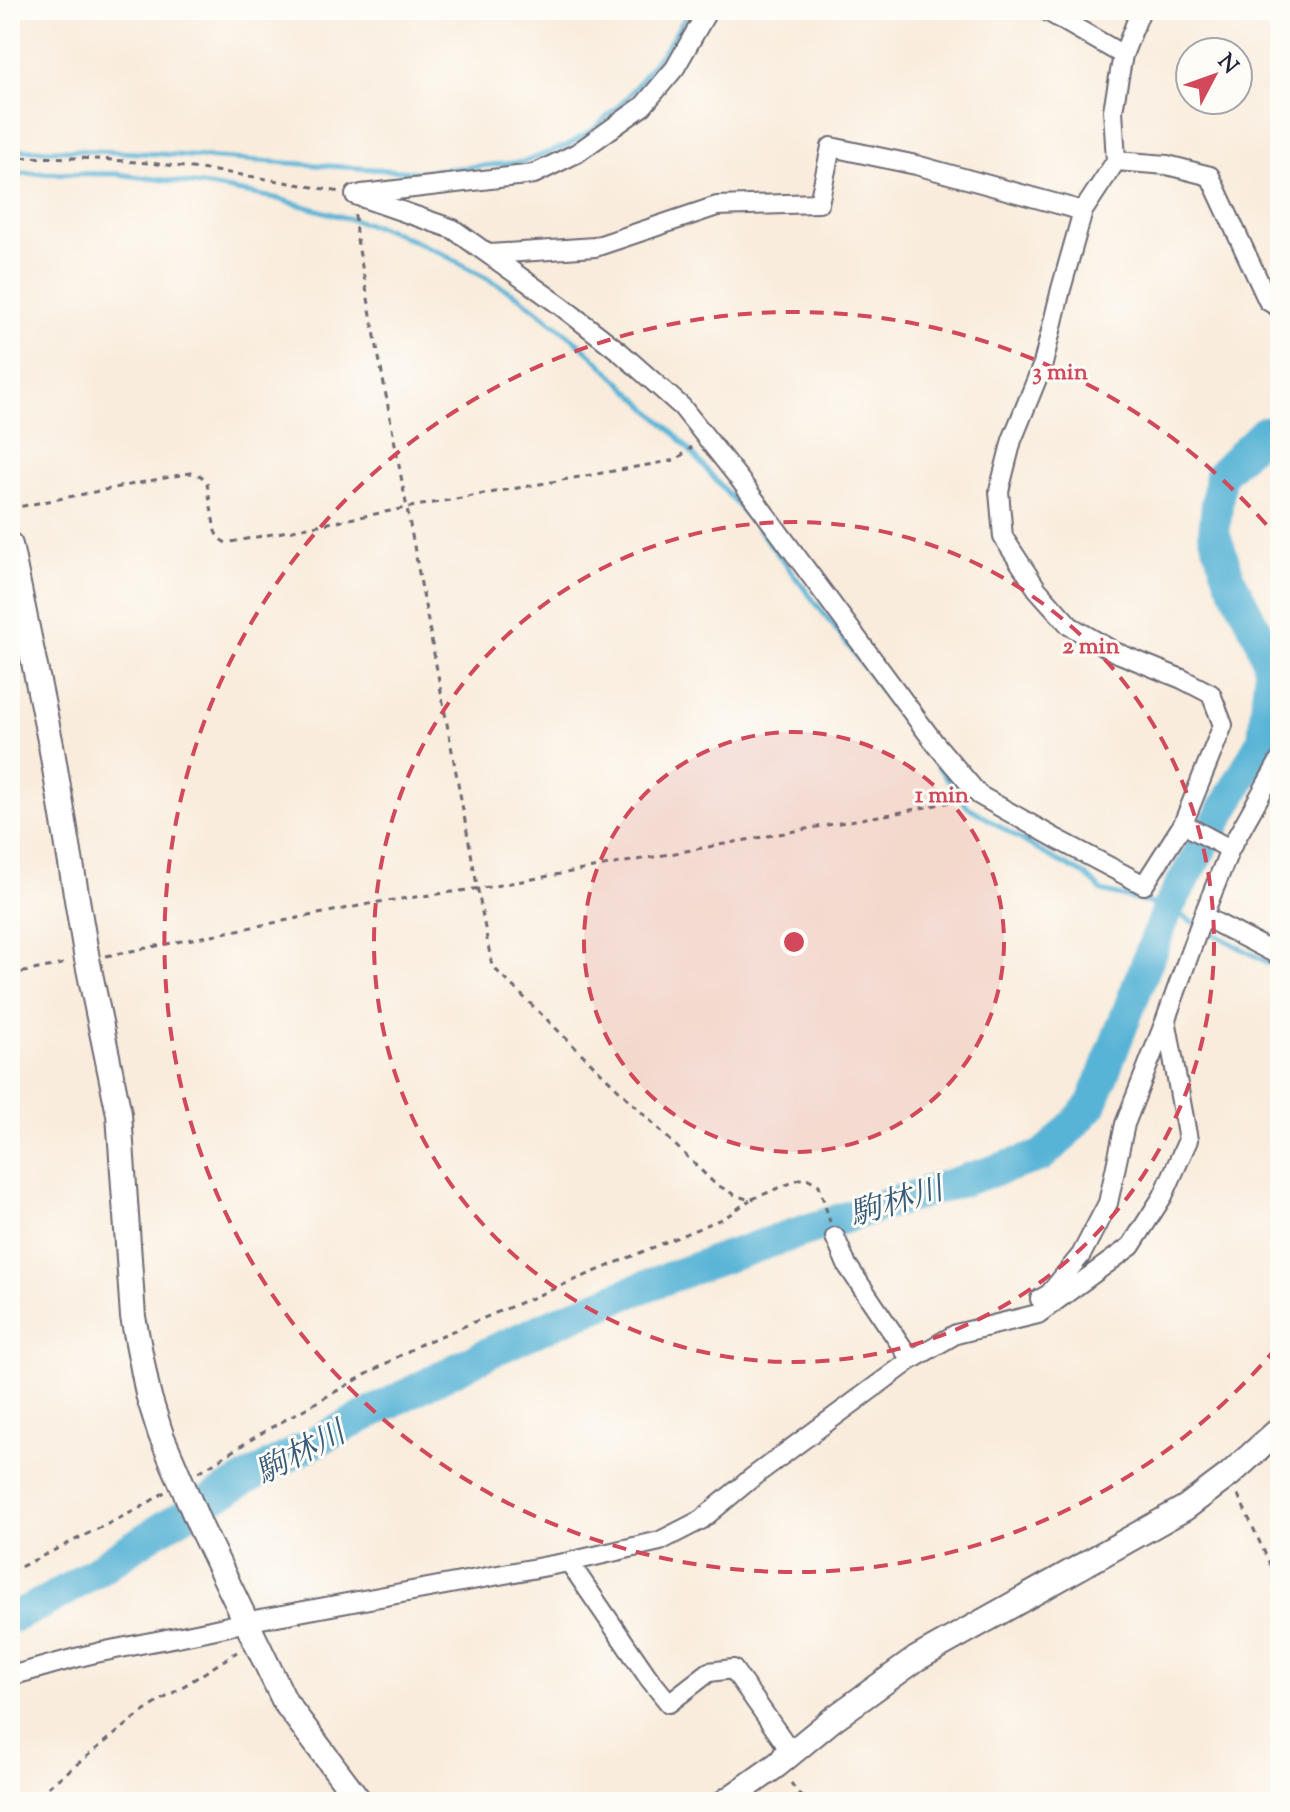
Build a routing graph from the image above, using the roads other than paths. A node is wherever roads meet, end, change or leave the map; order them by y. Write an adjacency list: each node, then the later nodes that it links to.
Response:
1 (708, 10): 7 (street)
2 (1045, 10): 4 (street)
3 (1141, 10): 4 (street)
4 (1123, 55): 5 (street)
5 (1116, 161): 6 (street); 8 (street)
6 (1083, 211): 7 (street); 11 (street)
7 (490, 254): 11 (street)
8 (1280, 308)
9 (10, 545): 21 (street)
10 (1280, 760): 12 (street)
11 (1183, 824): 12 (street)
12 (1230, 849): 13 (street)
13 (1203, 916): 14 (street); 15 (street)
14 (1280, 956)
15 (1166, 1019): 17 (street); 17 (street)
16 (835, 1237): 18 (street)
17 (1000, 1324): 18 (street)
18 (911, 1360): 20 (street)
19 (1280, 1429): 23 (street)
20 (569, 1562): 21 (street); 23 (street)
21 (250, 1630): 22 (street); 24 (street)
22 (10, 1676)
23 (777, 1765): 25 (street)
24 (360, 1802)
25 (725, 1802)

